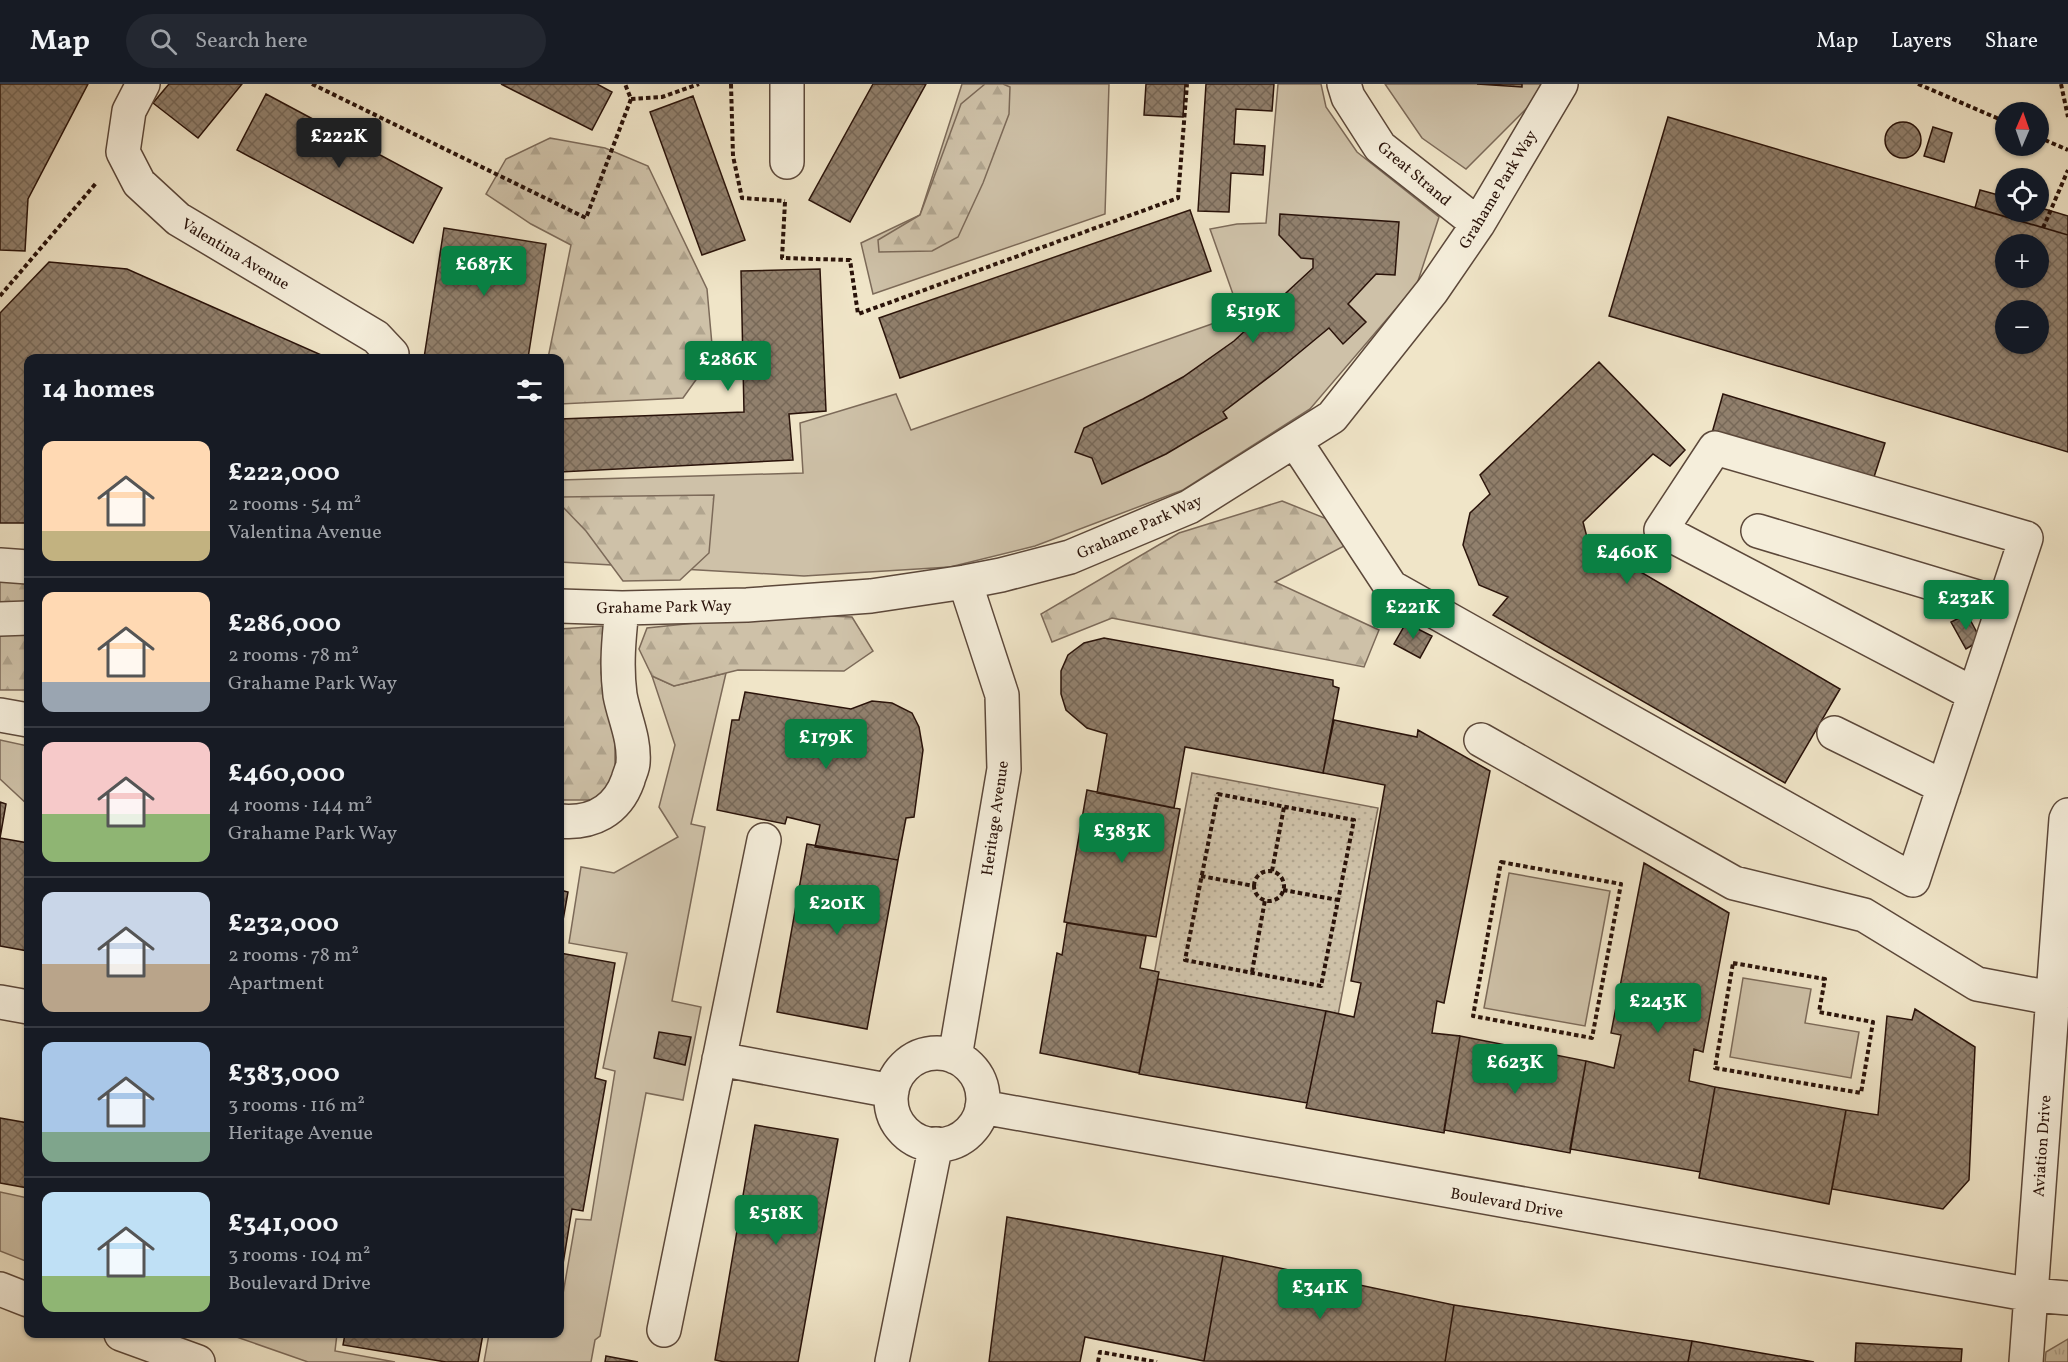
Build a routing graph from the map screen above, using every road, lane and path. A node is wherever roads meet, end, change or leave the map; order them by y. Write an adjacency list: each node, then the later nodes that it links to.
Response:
1 (143, 84): 16 (street)
2 (312, 84): 11 (path)
3 (625, 84): 11 (path)
4 (699, 84): 11 (path)
5 (787, 84): 17 (street)
6 (1187, 84): 19 (path)
7 (1344, 84): 20 (street, Great Strand)
8 (1561, 84): 20 (street, Grahame Park Way)
9 (1918, 84): 12 (path)
10 (2061, 84): 13 (path)
11 (631, 99)
12 (1995, 117)
13 (2068, 117)
14 (2049, 142): 15 (path)
15 (2068, 150)
16 (123, 152): 22 (path); 23 (street, Valentina Avenue)
17 (787, 162)
18 (2068, 170): 21 (path)
19 (785, 201)
20 (1478, 224): 24 (street, Grahame Park Way)
21 (2043, 228)
22 (0, 296)
23 (390, 354)
24 (1295, 441): 28 (street, Grahame Park Way); 39 (street)
25 (1758, 531): 30 (street)
26 (0, 565): 27 (street)
27 (24, 567)
28 (965, 582): 31 (street, Grahame Park Way); 56 (street, Heritage Avenue)
29 (564, 606): 31 (street, Grahame Park Way)
30 (2004, 606): 34 (street); 34 (street)
31 (622, 608): 42 (street)
32 (24, 618): 33 (street)
33 (0, 619)
34 (1974, 694): 39 (street)
35 (0, 715): 36 (street)
36 (24, 719)
37 (1834, 733): 39 (street)
38 (1481, 740): 53 (street)
39 (1944, 787)
40 (1284, 807): 45 (path); 46 (path); 50 (path)
41 (2068, 815): 53 (street, Aviation Drive)
42 (564, 821)
43 (764, 840): 57 (street)
44 (1501, 862): 44 (path)
45 (1272, 871): 47 (path); 48 (path)
46 (1201, 876): 47 (path); 52 (path)
47 (1254, 886): 49 (path)
48 (1283, 890): 49 (path); 50 (path)
49 (1265, 900): 52 (path)
50 (1338, 900): 52 (path)
51 (1733, 963): 51 (path)
52 (1252, 972)
53 (2060, 993): 62 (street, Aviation Drive)
54 (0, 1002): 55 (street)
55 (24, 1006)
56 (956, 1057): 58 (street); 59 (street)
57 (719, 1059): 58 (street); 65 (street)
58 (892, 1091): 60 (street)
59 (982, 1107): 60 (street); 62 (street, Boulevard Drive)
60 (936, 1144): 68 (street)
61 (0, 1289): 63 (street)
62 (2032, 1295): 64 (street, Boulevard Drive); 71 (street, Aviation Drive)
63 (24, 1298)
64 (2068, 1298)
65 (664, 1330)
66 (132, 1338): 67 (street)
67 (198, 1362)
68 (892, 1362)
69 (1098, 1362): 70 (path)
70 (1157, 1362)
71 (2026, 1362)

